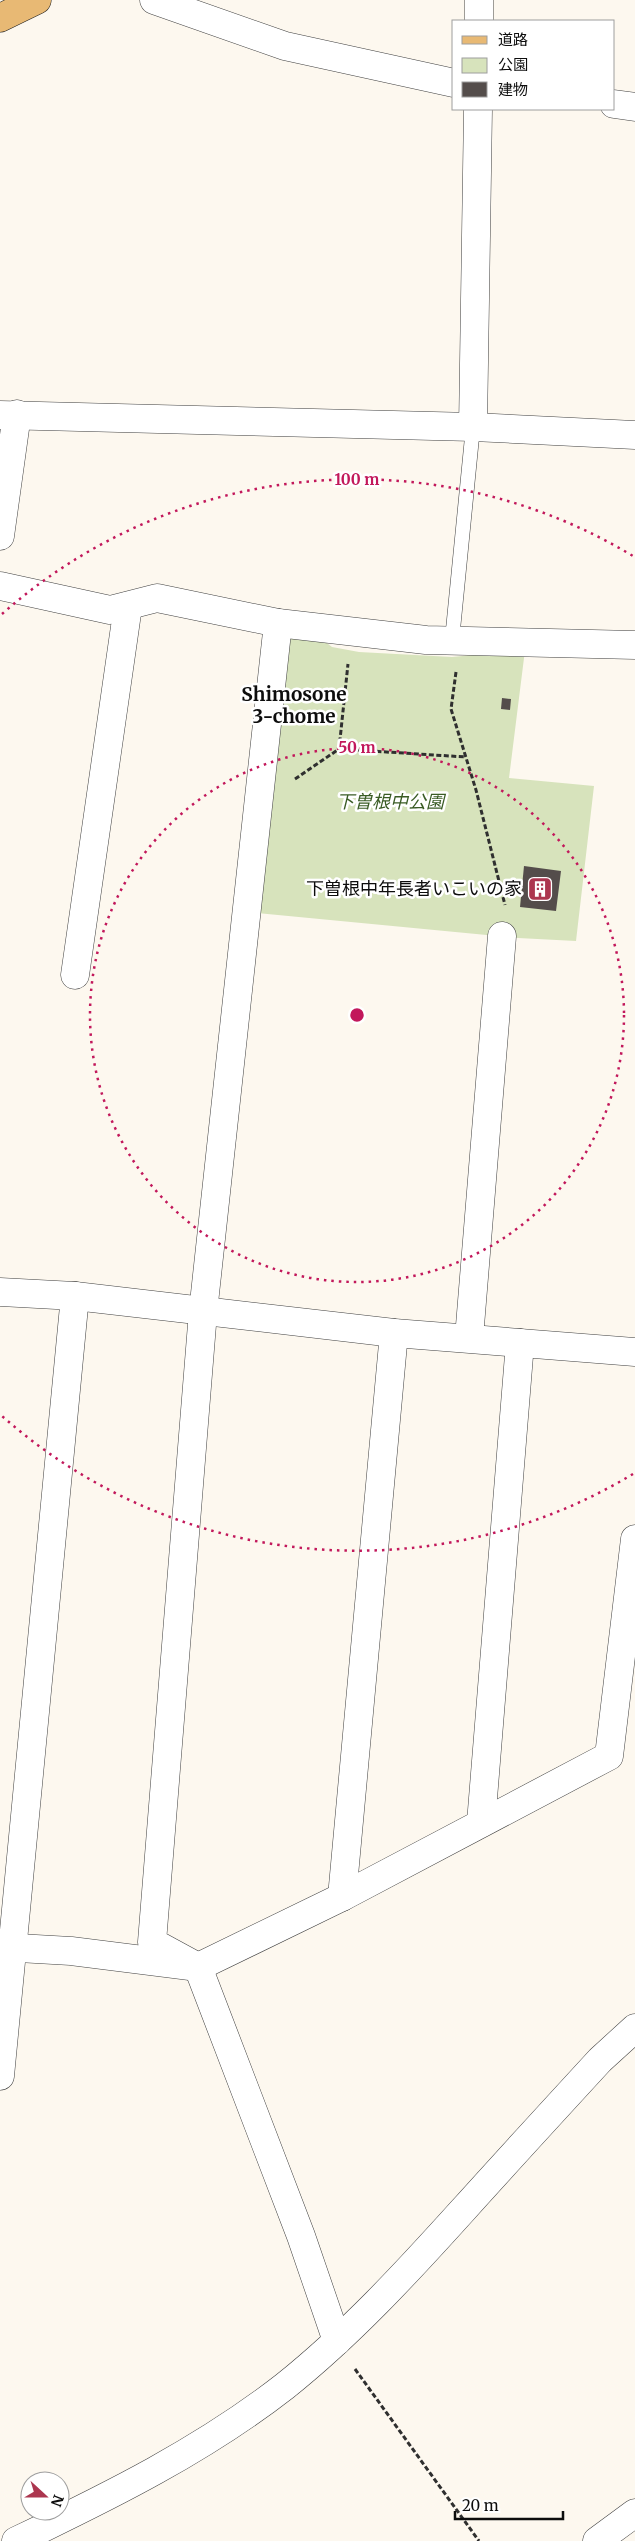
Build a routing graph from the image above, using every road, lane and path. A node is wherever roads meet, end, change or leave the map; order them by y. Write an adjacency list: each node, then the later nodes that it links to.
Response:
1 (37, 0): 4 (main road)
2 (154, 0): 6 (street)
3 (479, 0): 5 (street)
4 (0, 18)
5 (479, 20)
6 (452, 83)
7 (615, 104): 8 (street)
8 (635, 107)
9 (478, 110): 11 (street)
10 (9, 414): 11 (street); 13 (street)
11 (473, 426): 12 (street); 17 (lane)
12 (635, 435)
13 (0, 536)
14 (0, 586): 15 (street)
15 (128, 606): 16 (street); 24 (street)
16 (278, 623): 17 (street); 27 (street)
17 (452, 640): 18 (street); 21 (path)
18 (635, 645)
19 (348, 660): 20 (path)
20 (339, 749): 21 (path); 22 (path)
21 (466, 757): 23 (path)
22 (292, 781)
23 (502, 936): 29 (street)
24 (75, 975)
25 (0, 1292): 26 (street)
26 (75, 1296): 27 (street); 35 (street)
27 (203, 1312): 28 (street); 36 (street)
28 (394, 1333): 29 (street); 34 (street)
29 (469, 1338): 30 (street)
30 (520, 1343): 31 (street); 33 (street)
31 (635, 1352)
32 (635, 1539): 33 (street)
33 (481, 1824): 34 (street)
34 (342, 1897): 36 (street)
35 (6, 1947): 36 (street); 38 (street)
36 (198, 1967): 39 (street)
37 (635, 2028): 39 (street)
38 (0, 2076)
39 (337, 2341): 41 (street); 42 (path)
40 (635, 2513): 43 (street)
41 (16, 2541)
42 (479, 2541)
43 (597, 2541)

